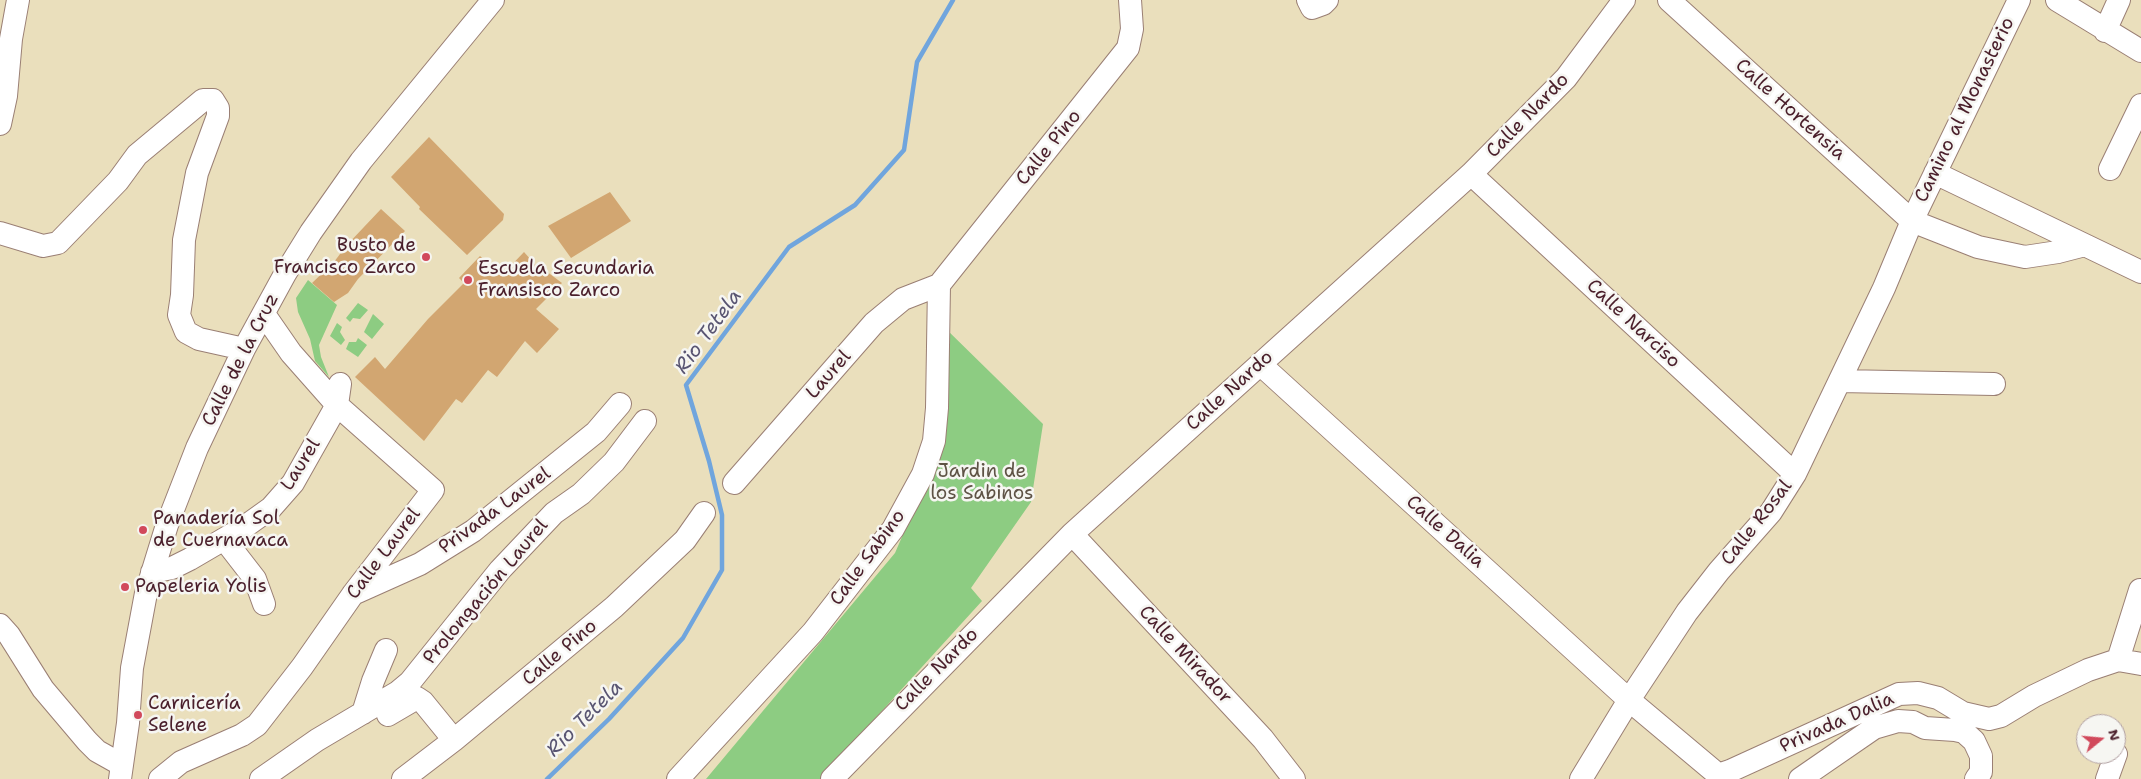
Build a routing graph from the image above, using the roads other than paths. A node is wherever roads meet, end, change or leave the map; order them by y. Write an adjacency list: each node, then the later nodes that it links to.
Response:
1 (18, 0): 14 (street)
2 (493, 0): 23 (street, Calle de la Cruz)
3 (1130, 0): 22 (street, Calle Pino)
4 (1308, 0): 5 (street)
5 (1327, 0)
6 (1624, 0): 17 (street, Calle Nardo)
7 (1669, 0): 18 (street, Calle Hortensia)
8 (2019, 0): 16 (street, Camino al Monasterio)
9 (2057, 0): 11 (street)
10 (2118, 0): 11 (street)
11 (2106, 31): 12 (street)
12 (2141, 51)
13 (2141, 105): 15 (street)
14 (0, 124)
15 (2110, 169)
16 (1935, 172): 18 (street, Camino al Monasterio); 20 (street)
17 (1471, 174): 25 (street, Calle Nardo); 31 (street, Calle Narciso)
18 (1912, 221): 20 (street); 26 (street, Calle Rosal)
19 (0, 233): 24 (street)
20 (2085, 245): 21 (street)
21 (2141, 272)
22 (938, 285): 32 (street, Laurel); 55 (street, Calle Sabino)
23 (264, 314): 24 (street, Calle de la Cruz); 28 (street, Calle Laurel)
24 (244, 349): 36 (street, Calle de la Cruz)
25 (1260, 364): 34 (street, Calle Nardo); 45 (street, Calle Dalia)
26 (1840, 381): 27 (street); 31 (street, Calle Rosal)
27 (1994, 384)
28 (338, 395): 35 (street, Laurel); 38 (street, Calle Laurel)
29 (620, 404): 38 (street, Privada Laurel)
30 (645, 421): 46 (street, Prolongación Laurel)
31 (1795, 474): 45 (street, Calle Rosal)
32 (734, 483)
33 (704, 513): 49 (street, Calle Pino)
34 (1072, 534): 56 (street, Calle Nardo); 57 (street, Calle Mirador)
35 (224, 540): 36 (street, Laurel); 39 (street)
36 (152, 572): 51 (street, Calle de la Cruz)
37 (2140, 590): 42 (street)
38 (353, 594): 52 (street, Calle Laurel)
39 (264, 604)
40 (0, 625): 51 (street)
41 (386, 650): 46 (street)
42 (2118, 660): 43 (street); 44 (street, Privada Dalia)
43 (2141, 664)
44 (1918, 693): 45 (street, Privada Dalia); 47 (street)
45 (1629, 700): 58 (street, Calle Rosal)
46 (363, 713): 48 (street)
47 (1913, 722): 59 (street); 60 (street)
48 (317, 740): 49 (street); 53 (street)
49 (454, 740): 54 (street, Calle Pino)
50 (2113, 764): 61 (street)
51 (121, 772)
52 (160, 779)
53 (261, 779)
54 (402, 779)
55 (678, 779)
56 (832, 779)
57 (1294, 779)
58 (1581, 779)
59 (1800, 779)
60 (1976, 779)
61 (2108, 779)

